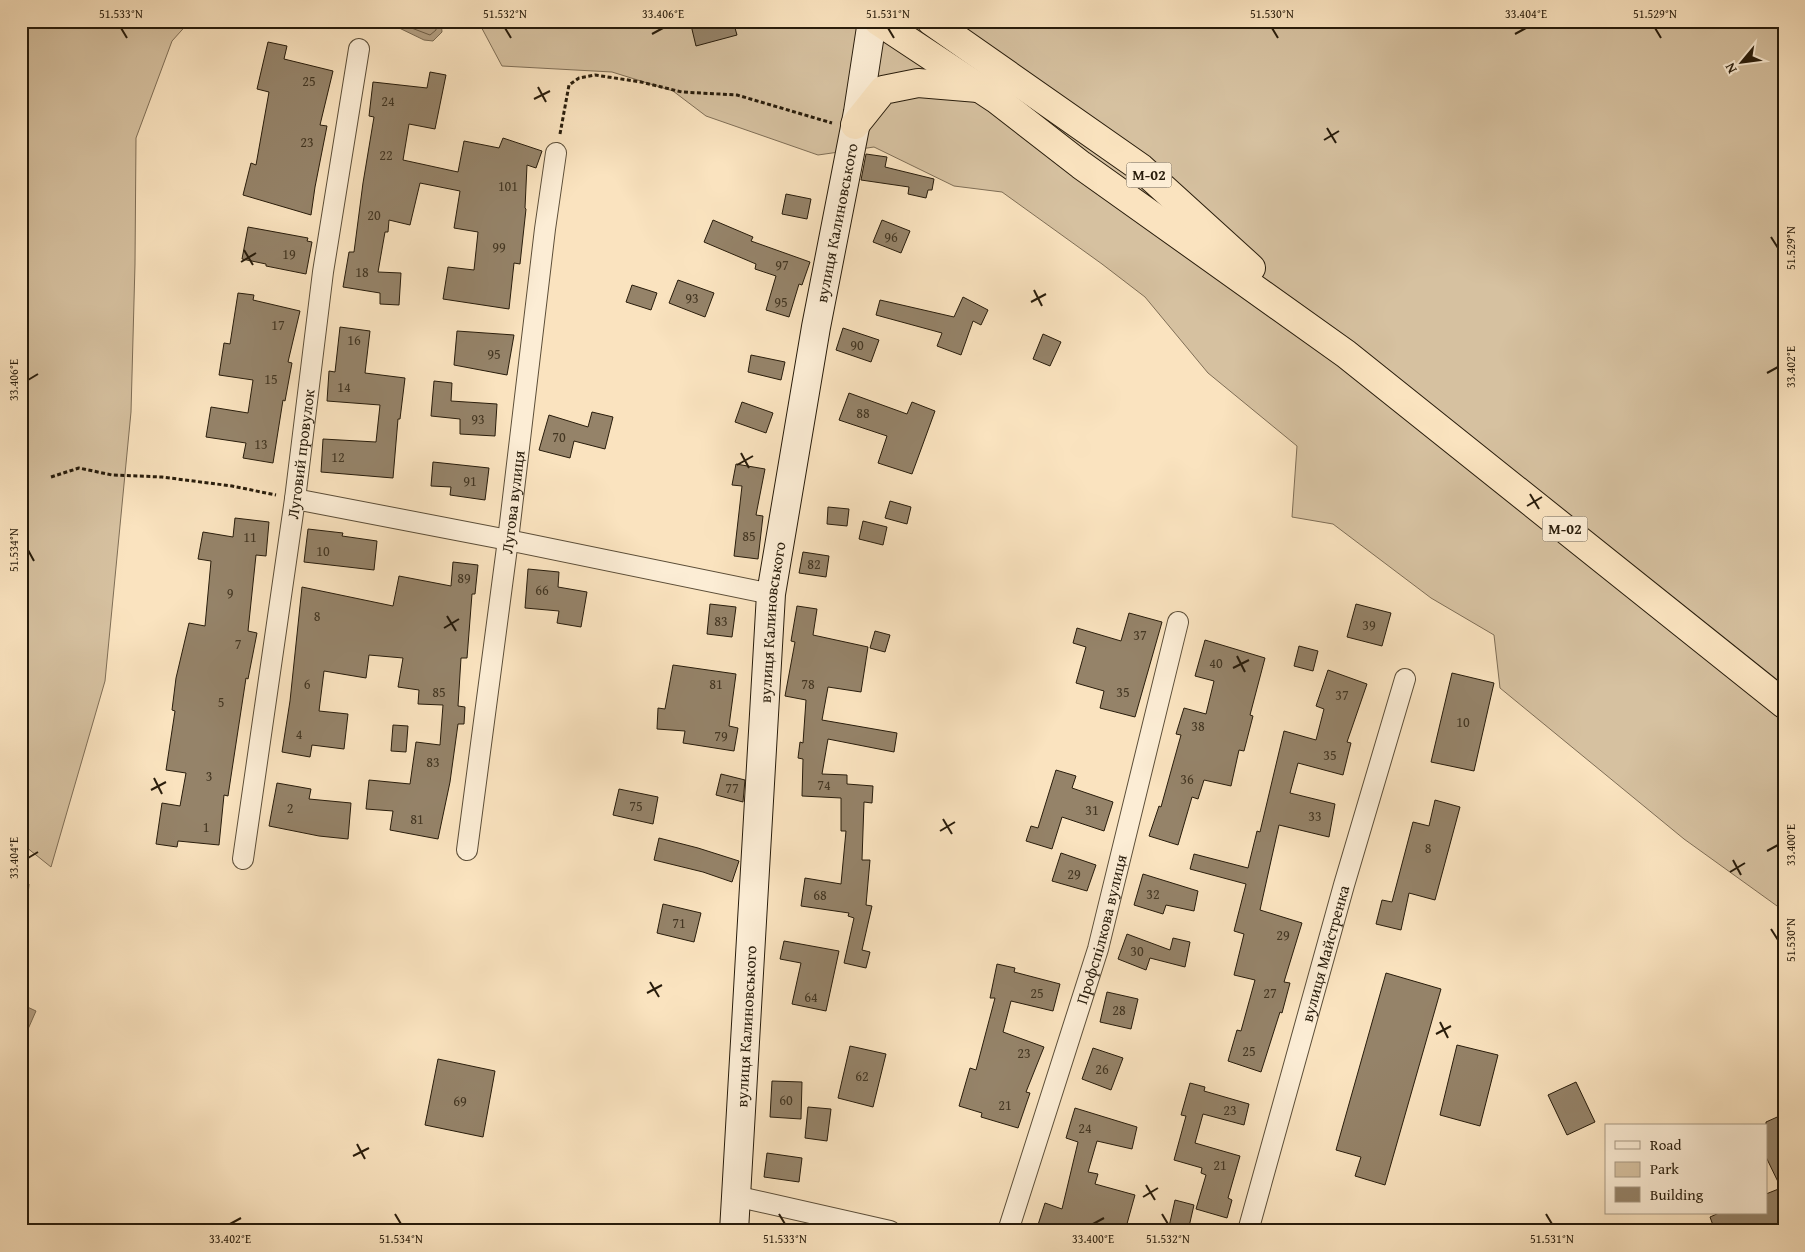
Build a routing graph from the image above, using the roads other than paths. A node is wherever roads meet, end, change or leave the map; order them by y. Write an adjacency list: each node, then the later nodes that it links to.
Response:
1 (872, 21): 6 (main road, вулиця Калиновського)
2 (878, 21): 5 (highway, М-02)
3 (931, 21): 8 (highway, М-02)
4 (359, 49): 9 (street, Луговий провулок)
5 (979, 88): 6 (highway); 8 (highway, М-02)
6 (855, 125): 11 (main road, вулиця Калиновського)
7 (556, 152): 10 (street, Лугова вулиця)
8 (1346, 354): 14 (highway, М-02)
9 (295, 499): 10 (street); 16 (street, Луговий провулок)
10 (508, 540): 11 (street); 15 (street, Лугова вулиця)
11 (771, 594): 17 (main road, вулиця Калиновського)
12 (1178, 622): 20 (street, Профспілкова вулиця)
13 (1405, 679): 21 (street, вулиця Майстренка)
14 (1784, 704)
15 (467, 850)
16 (242, 859)
17 (735, 1196): 18 (main road, вулиця Калиновського); 19 (street)
18 (734, 1231)
19 (890, 1231)
20 (1008, 1231)
21 (1248, 1231)

